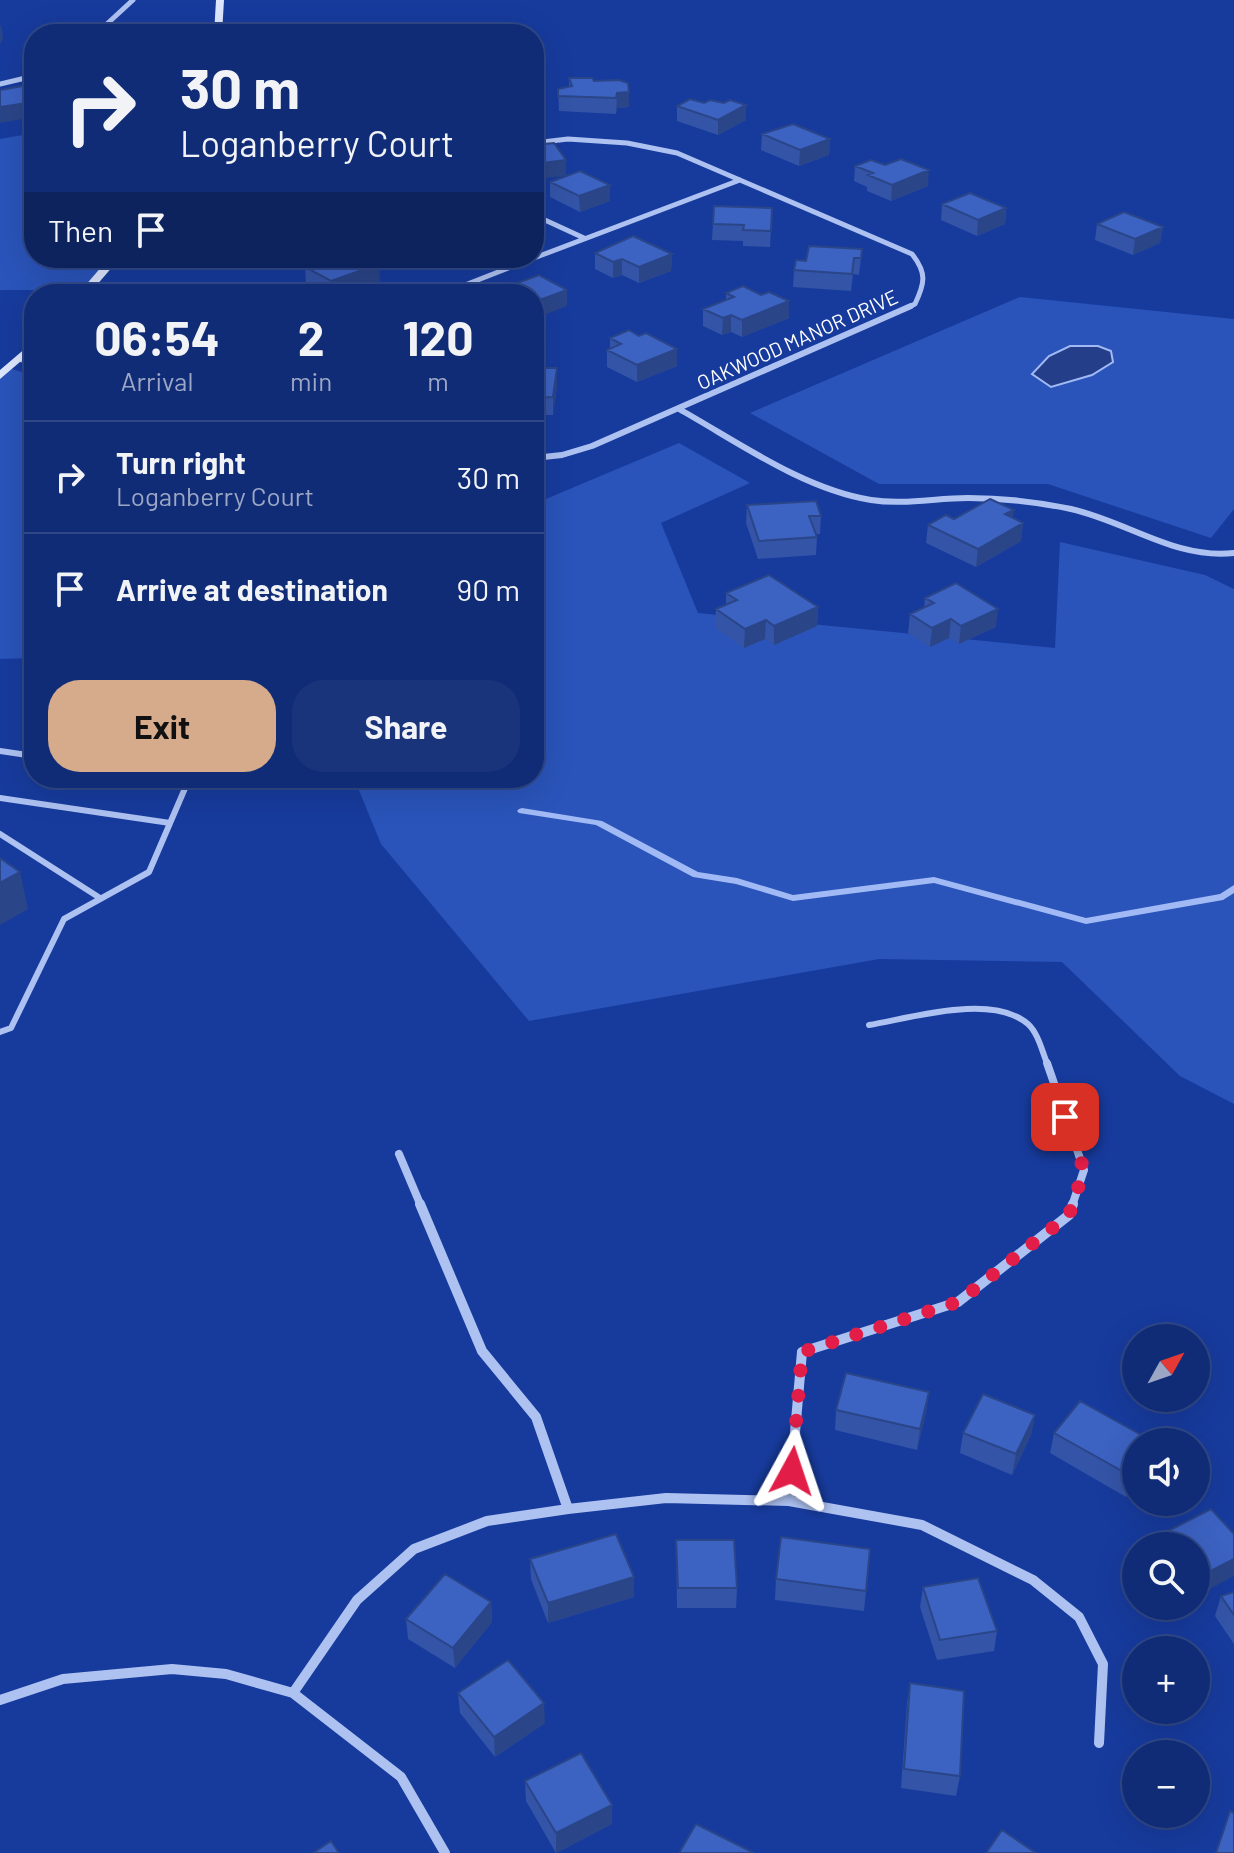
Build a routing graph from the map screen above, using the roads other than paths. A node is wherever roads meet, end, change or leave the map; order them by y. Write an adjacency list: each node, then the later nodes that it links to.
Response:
1 (133, 0): 3 (street)
2 (220, 0): 4 (street)
3 (107, 24)
4 (219, 24)
5 (24, 78): 6 (street)
6 (0, 84)
7 (544, 142): 8 (street, OAKWOOD MANOR DRIVE)
8 (741, 180): 10 (street); 20 (street, OAKWOOD MANOR DRIVE)
9 (544, 220): 10 (street)
10 (584, 238): 11 (street)
11 (544, 254)
12 (106, 268): 14 (street)
13 (508, 268): 15 (street)
14 (92, 284)
15 (468, 284)
16 (24, 355): 17 (street)
17 (20, 359): 18 (street); 19 (street)
18 (24, 360)
19 (0, 376)
20 (679, 409): 21 (street, OAKWOOD MANOR DRIVE); 22 (street)
21 (544, 457)
22 (1234, 553)
23 (0, 751): 24 (lane)
24 (24, 755)
25 (185, 788): 27 (lane)
26 (0, 798): 27 (lane)
27 (170, 823): 29 (lane)
28 (0, 834): 29 (lane)
29 (100, 898): 31 (lane)
30 (869, 1025): 32 (lane)
31 (0, 1032)
32 (1047, 1063): 34 (street)
33 (399, 1154): 35 (street)
34 (789, 1501): 35 (street); 38 (street)
35 (568, 1509): 36 (street)
36 (293, 1693): 37 (street); 39 (street)
37 (0, 1700)
38 (1099, 1743)
39 (445, 1853)

